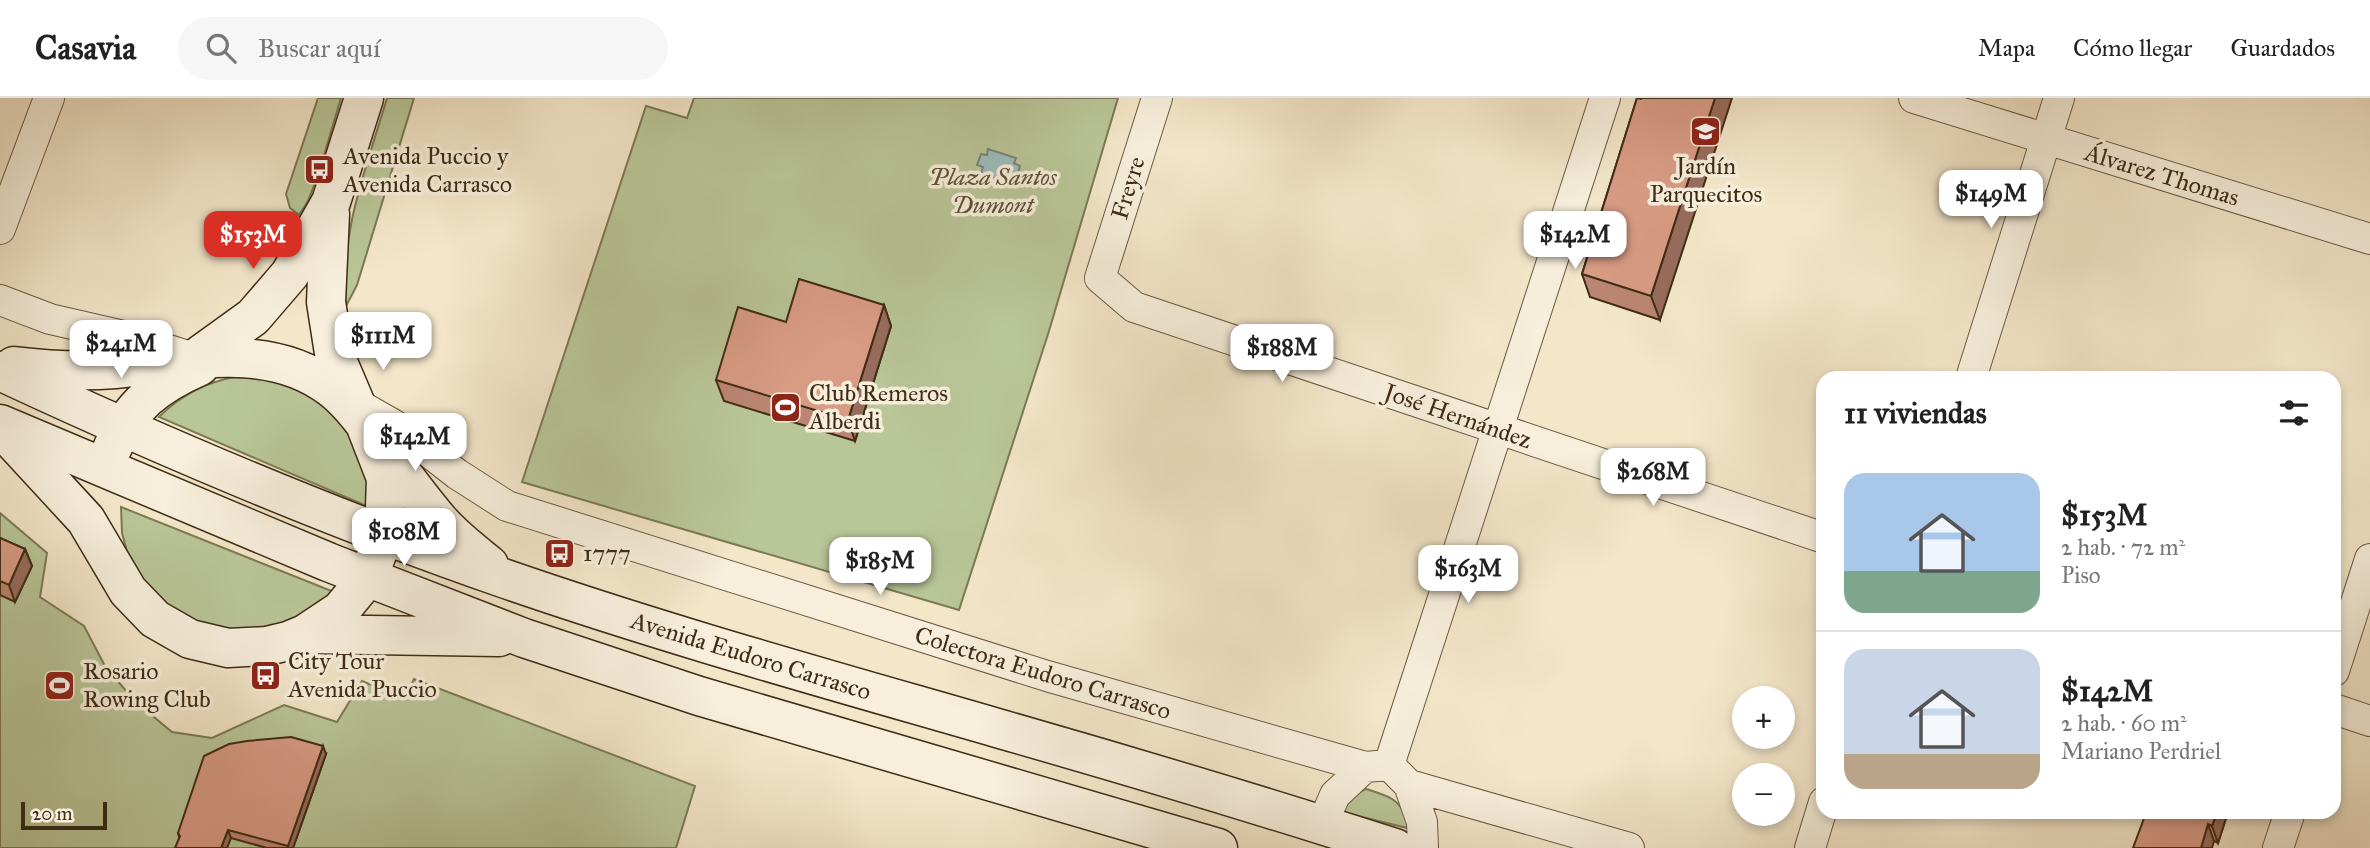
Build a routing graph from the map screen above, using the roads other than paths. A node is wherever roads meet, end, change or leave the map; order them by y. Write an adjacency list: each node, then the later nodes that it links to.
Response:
1 (48, 98): 9 (street)
2 (364, 98): 8 (main road)
3 (1157, 98): 11 (street, Freyre)
4 (1605, 98): 20 (street)
5 (1914, 98): 7 (street, Álvarez Thomas)
6 (2060, 98): 7 (street)
7 (2046, 139): 10 (street, Álvarez Thomas); 16 (street)
8 (331, 202): 14 (main road); 17 (main road)
9 (0, 229)
10 (2370, 239)
11 (1100, 278): 20 (street, José Hernández)
12 (0, 300): 14 (street)
13 (0, 364): 14 (main road)
14 (182, 369): 17 (main road); 19 (main road)
15 (0, 371): 19 (main road, Avenida Eudoro Carrasco)
16 (1973, 371)
17 (357, 401): 23 (main road); 27 (main road); 33 (street, Colectora Eudoro Carrasco)
18 (0, 426): 21 (main road, Avenida Eudoro Carrasco); 24 (main road)
19 (121, 427): 21 (main road); 23 (main road, Avenida Eudoro Carrasco)
20 (1498, 429): 22 (street, José Hernández); 33 (street)
21 (103, 469): 24 (main road); 26 (main road, Avenida Eudoro Carrasco)
22 (1816, 535)
23 (384, 536): 26 (main road); 27 (main road, Avenida Eudoro Carrasco)
24 (109, 556): 28 (main road)
25 (2370, 559): 30 (street)
26 (368, 577): 28 (main road); 29 (main road, Avenida Eudoro Carrasco)
27 (503, 578): 36 (main road, Avenida Eudoro Carrasco)
28 (305, 634): 29 (main road)
29 (524, 638): 37 (main road, Avenida Eudoro Carrasco)
30 (2341, 649)
31 (2341, 711): 32 (street)
32 (2370, 721)
33 (1388, 772): 36 (street); 39 (street); 40 (street, Colectora Eudoro Carrasco)
34 (1819, 819): 41 (street)
35 (2288, 819): 42 (street)
36 (1322, 825): 38 (main road, Avenida Eudoro Carrasco)
37 (1218, 848)
38 (1395, 848)
39 (1423, 848)
40 (1629, 848)
41 (1810, 848)
42 (2278, 848)

